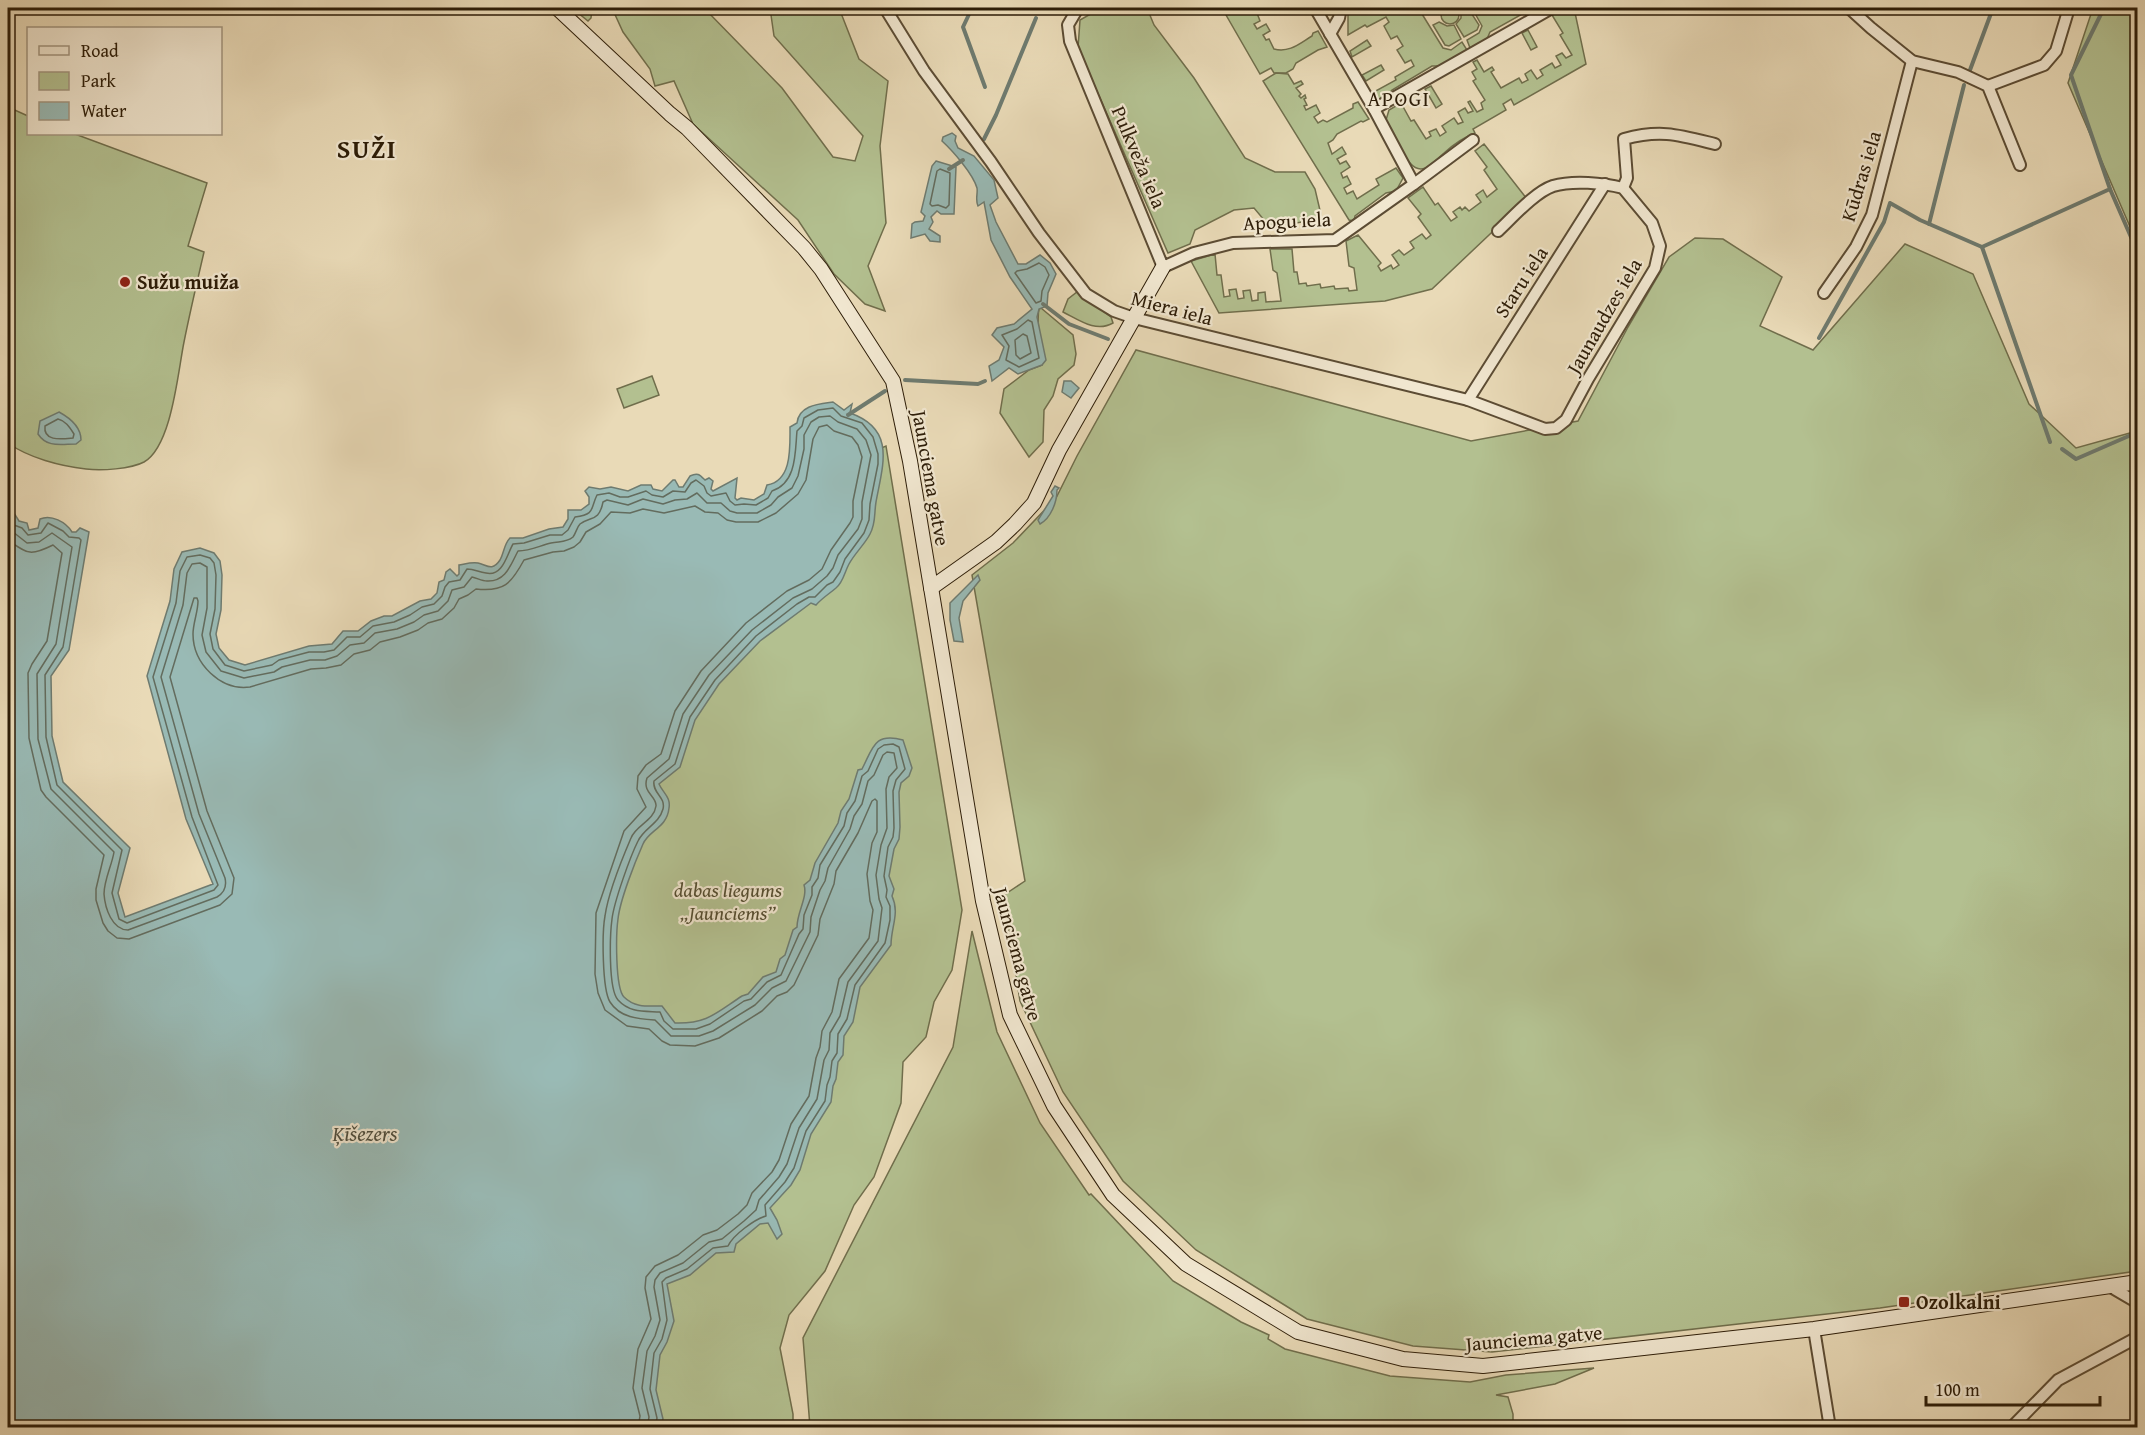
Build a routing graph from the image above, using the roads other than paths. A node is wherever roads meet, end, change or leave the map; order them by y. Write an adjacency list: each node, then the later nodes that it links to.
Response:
1 (557, 8): 25 (main road, Jaunciema gatve)
2 (885, 8): 22 (street, Miera iela)
3 (1078, 8): 20 (street, Pulkveža iela)
4 (1315, 8): 9 (street)
5 (1341, 8): 9 (street)
6 (1552, 8): 12 (street)
7 (1850, 8): 10 (street)
8 (2069, 8): 11 (street)
9 (1330, 34): 12 (street)
10 (1912, 61): 11 (street); 21 (street, Kūdras iela)
11 (1988, 86): 15 (street)
12 (1374, 109): 16 (street)
13 (1473, 140): 16 (street, Apogu iela)
14 (1715, 144): 18 (street)
15 (2020, 165)
16 (1414, 184): 20 (street, Apogu iela)
17 (1605, 184): 18 (street); 19 (street); 23 (street, Staru iela)
18 (1623, 188): 24 (street, Jaunaudzes iela)
19 (1498, 231)
20 (1163, 267): 22 (main road)
21 (1824, 293)
22 (1134, 318): 23 (street, Miera iela); 25 (main road)
23 (1468, 400): 24 (street, Miera iela)
24 (1556, 428)
25 (931, 588): 29 (main road, Jaunciema gatve)
26 (2138, 1282): 27 (main road, Jaunciema gatve)
27 (2109, 1286): 28 (street); 29 (main road, Jaunciema gatve)
28 (2138, 1303)
29 (1814, 1329): 31 (street)
30 (2138, 1337): 32 (street)
31 (1830, 1428)
32 (2011, 1428)

